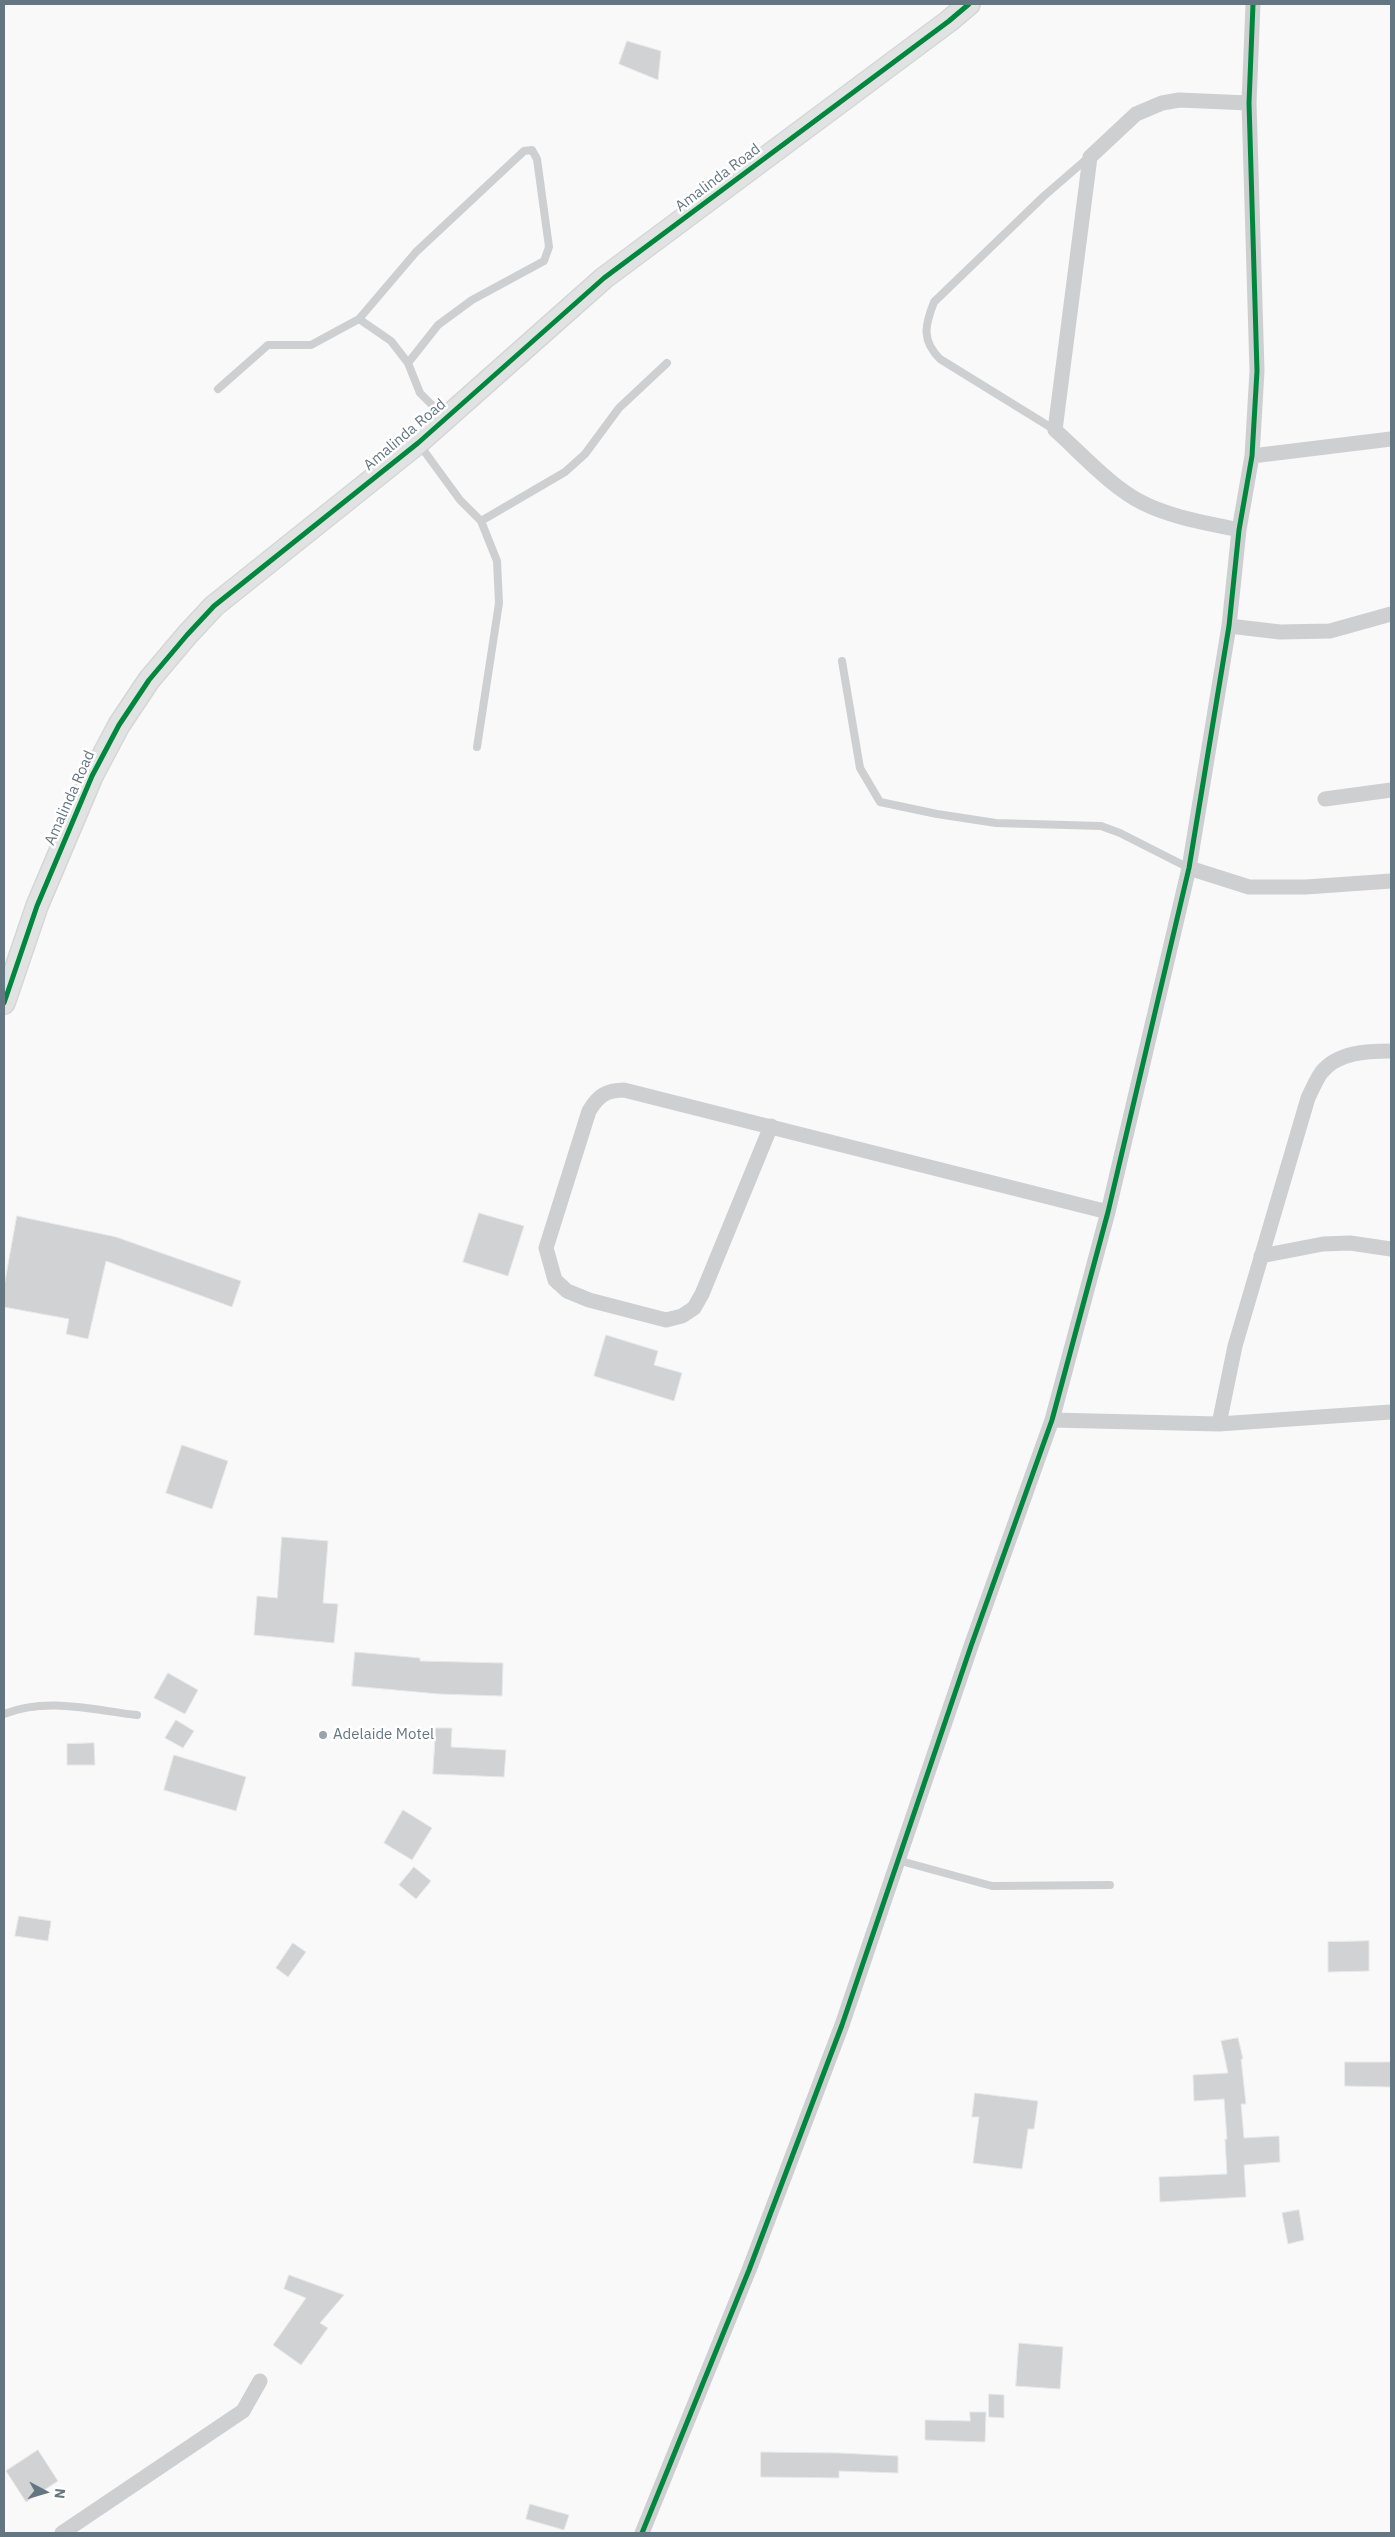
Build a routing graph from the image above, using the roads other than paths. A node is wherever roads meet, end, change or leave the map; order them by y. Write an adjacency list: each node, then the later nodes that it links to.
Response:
1 (969, 4): 9 (street, Amalinda Road)
2 (1253, 4): 3 (street)
3 (1248, 103): 4 (street); 13 (street)
4 (1090, 157): 10 (street); 10 (lane)
5 (359, 319): 6 (lane); 6 (lane); 8 (lane)
6 (408, 363): 9 (lane)
7 (667, 363): 14 (lane)
8 (218, 389)
9 (446, 418): 12 (street, Amalinda Road)
10 (1055, 430): 15 (street)
11 (1391, 439): 13 (street)
12 (418, 443): 14 (lane); 24 (street, Amalinda Road)
13 (1252, 456): 15 (street)
14 (481, 521): 19 (lane)
15 (1239, 530): 17 (street)
16 (1391, 614): 17 (street)
17 (1229, 626): 22 (street)
18 (842, 661): 22 (lane)
19 (477, 747)
20 (1391, 790): 21 (street)
21 (1325, 799)
22 (1189, 868): 23 (street); 27 (street)
23 (1391, 881)
24 (4, 1003)
25 (1391, 1050): 29 (street)
26 (772, 1126): 26 (street); 27 (street)
27 (1108, 1212): 31 (street)
28 (1391, 1249): 29 (street)
29 (1261, 1256): 32 (street)
30 (1391, 1412): 32 (street)
31 (1052, 1420): 32 (street); 35 (street)
32 (1219, 1424)
33 (4, 1714): 34 (lane)
34 (138, 1715)
35 (897, 1860): 36 (lane); 39 (street)
36 (1110, 1885)
37 (260, 2381): 38 (street)
38 (62, 2533)
39 (642, 2533)

